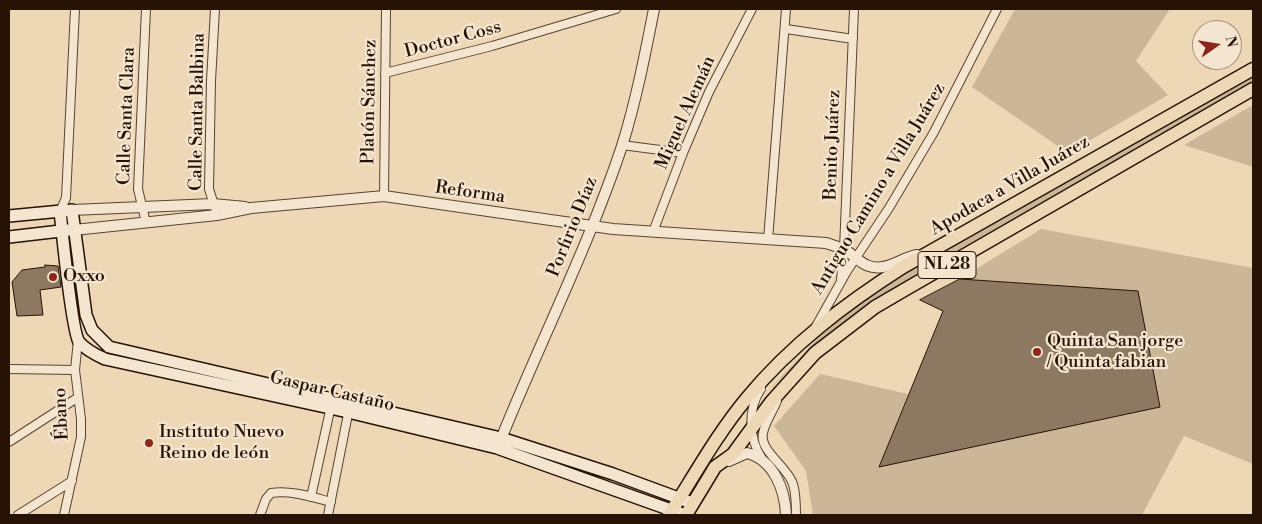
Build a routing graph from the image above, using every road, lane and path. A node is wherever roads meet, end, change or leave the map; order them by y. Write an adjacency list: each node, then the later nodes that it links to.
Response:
1 (75, 9): 22 (street)
2 (146, 9): 20 (street, Calle Santa Clara)
3 (215, 9): 19 (street, Calle Santa Balbina)
4 (386, 9): 14 (street, Platón Sánchez)
5 (616, 9): 14 (street, Doctor Coss)
6 (654, 9): 16 (street, Porfirio Díaz)
7 (752, 9): 17 (street, Miguel Alemán)
8 (786, 9): 11 (street)
9 (854, 9): 12 (street, Benito Juárez)
10 (997, 9): 33 (street, Antiguo Camino a Villa Juárez)
11 (786, 29): 12 (street); 30 (street)
12 (853, 40): 31 (street, Benito Juárez)
13 (1253, 69): 32 (main road, Apodaca a Villa Juárez / NL 28)
14 (385, 73): 18 (street, Platón Sánchez)
15 (1253, 89): 40 (main road, Apodaca a Villa Juárez / NL 28)
16 (622, 145): 17 (street); 26 (street, Porfirio Díaz)
17 (683, 153): 28 (street, Miguel Alemán)
18 (384, 196): 21 (street, Reforma); 26 (street, Reforma)
19 (213, 204): 20 (street); 21 (street); 23 (street, Calle Santa Balbina)
20 (142, 206): 22 (street); 25 (street, Calle Santa Clara)
21 (251, 208): 23 (street, Reforma)
22 (66, 211): 24 (main road); 27 (main road, Gaspar Castaño)
23 (217, 215): 25 (street, Reforma)
24 (9, 216)
25 (146, 223): 27 (street, Reforma)
26 (593, 226): 28 (street, Reforma); 46 (street, Porfirio Díaz)
27 (68, 230): 29 (main road); 36 (main road, Gaspar Castaño); 42 (main road, Gaspar Castaño)
28 (653, 232): 30 (street, Reforma)
29 (9, 237)
30 (768, 240): 31 (street, Reforma)
31 (844, 251): 33 (street); 34 (street, Benito Juárez)
32 (930, 252): 33 (street); 35 (main road, Apodaca a Villa Juárez / NL 28)
33 (855, 258): 34 (street, Antiguo Camino a Villa Juárez)
34 (840, 282): 35 (street, Antiguo Camino a Villa Juárez)
35 (812, 332): 37 (main road, Apodaca a Villa Juárez / NL 28)
36 (78, 340): 39 (street, Ébano); 42 (main road, Gaspar Castaño)
37 (789, 352): 44 (street); 51 (main road, Apodaca a Villa Juárez / NL 28)
38 (9, 369): 39 (street)
39 (75, 370): 41 (street, Ébano)
40 (782, 389): 44 (main road, Apodaca a Villa Juárez / NL 28); 61 (street)
41 (77, 398): 45 (street); 49 (street, Ébano)
42 (331, 404): 43 (main road, Gaspar Castaño); 50 (street)
43 (349, 408): 46 (main road, Gaspar Castaño); 52 (street)
44 (752, 427): 47 (street); 48 (main road, Apodaca a Villa Juárez / NL 28)
45 (9, 442)
46 (499, 443): 51 (main road, Gaspar Castaño); 54 (main road, Gaspar Castaño)
47 (762, 459): 48 (street); 60 (street)
48 (713, 469): 53 (main road, Apodaca a Villa Juárez / NL 28)
49 (72, 481): 55 (street); 56 (street, Ébano)
50 (311, 497): 52 (street); 57 (street)
51 (680, 498): 53 (main road, Gaspar Castaño); 54 (main road, Apodaca a Villa Juárez / NL 28)
52 (331, 502): 58 (street)
53 (692, 503): 59 (main road, Apodaca a Villa Juárez / NL 28)
54 (670, 513): 59 (main road, Gaspar Castaño)
55 (18, 515)
56 (64, 515)
57 (260, 515)
58 (328, 515)
59 (685, 515)
60 (786, 515)
61 (796, 515)

